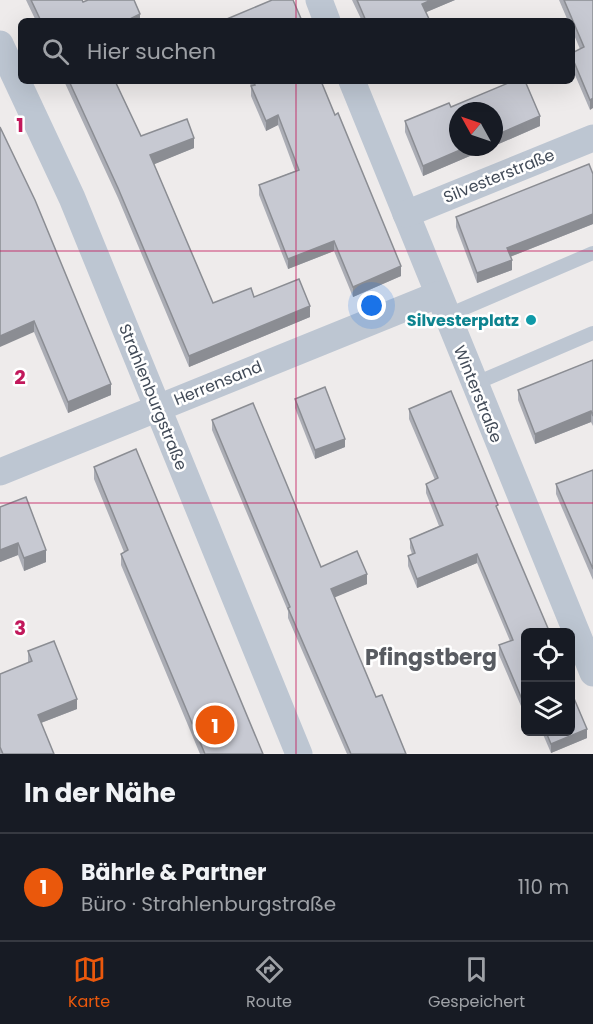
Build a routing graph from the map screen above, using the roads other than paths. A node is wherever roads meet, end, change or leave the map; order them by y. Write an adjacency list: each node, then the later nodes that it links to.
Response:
1 (319, 0): 2 (street)
2 (326, 18)
3 (0, 44): 4 (street, Strahlenburgstraße)
4 (18, 82)
5 (19, 84): 13 (street, Strahlenburgstraße)
6 (353, 84): 8 (street, Winterstraße)
7 (593, 138): 8 (street, Silvesterstraße)
8 (406, 214): 10 (street, Winterstraße)
9 (593, 253): 10 (lane)
10 (442, 305): 12 (street, Winterstraße); 13 (street, Herrensand)
11 (593, 333): 12 (lane)
12 (474, 384): 15 (street, Winterstraße)
13 (158, 408): 14 (street, Herrensand); 16 (street, Strahlenburgstraße)
14 (0, 472)
15 (593, 673)
16 (299, 754)

